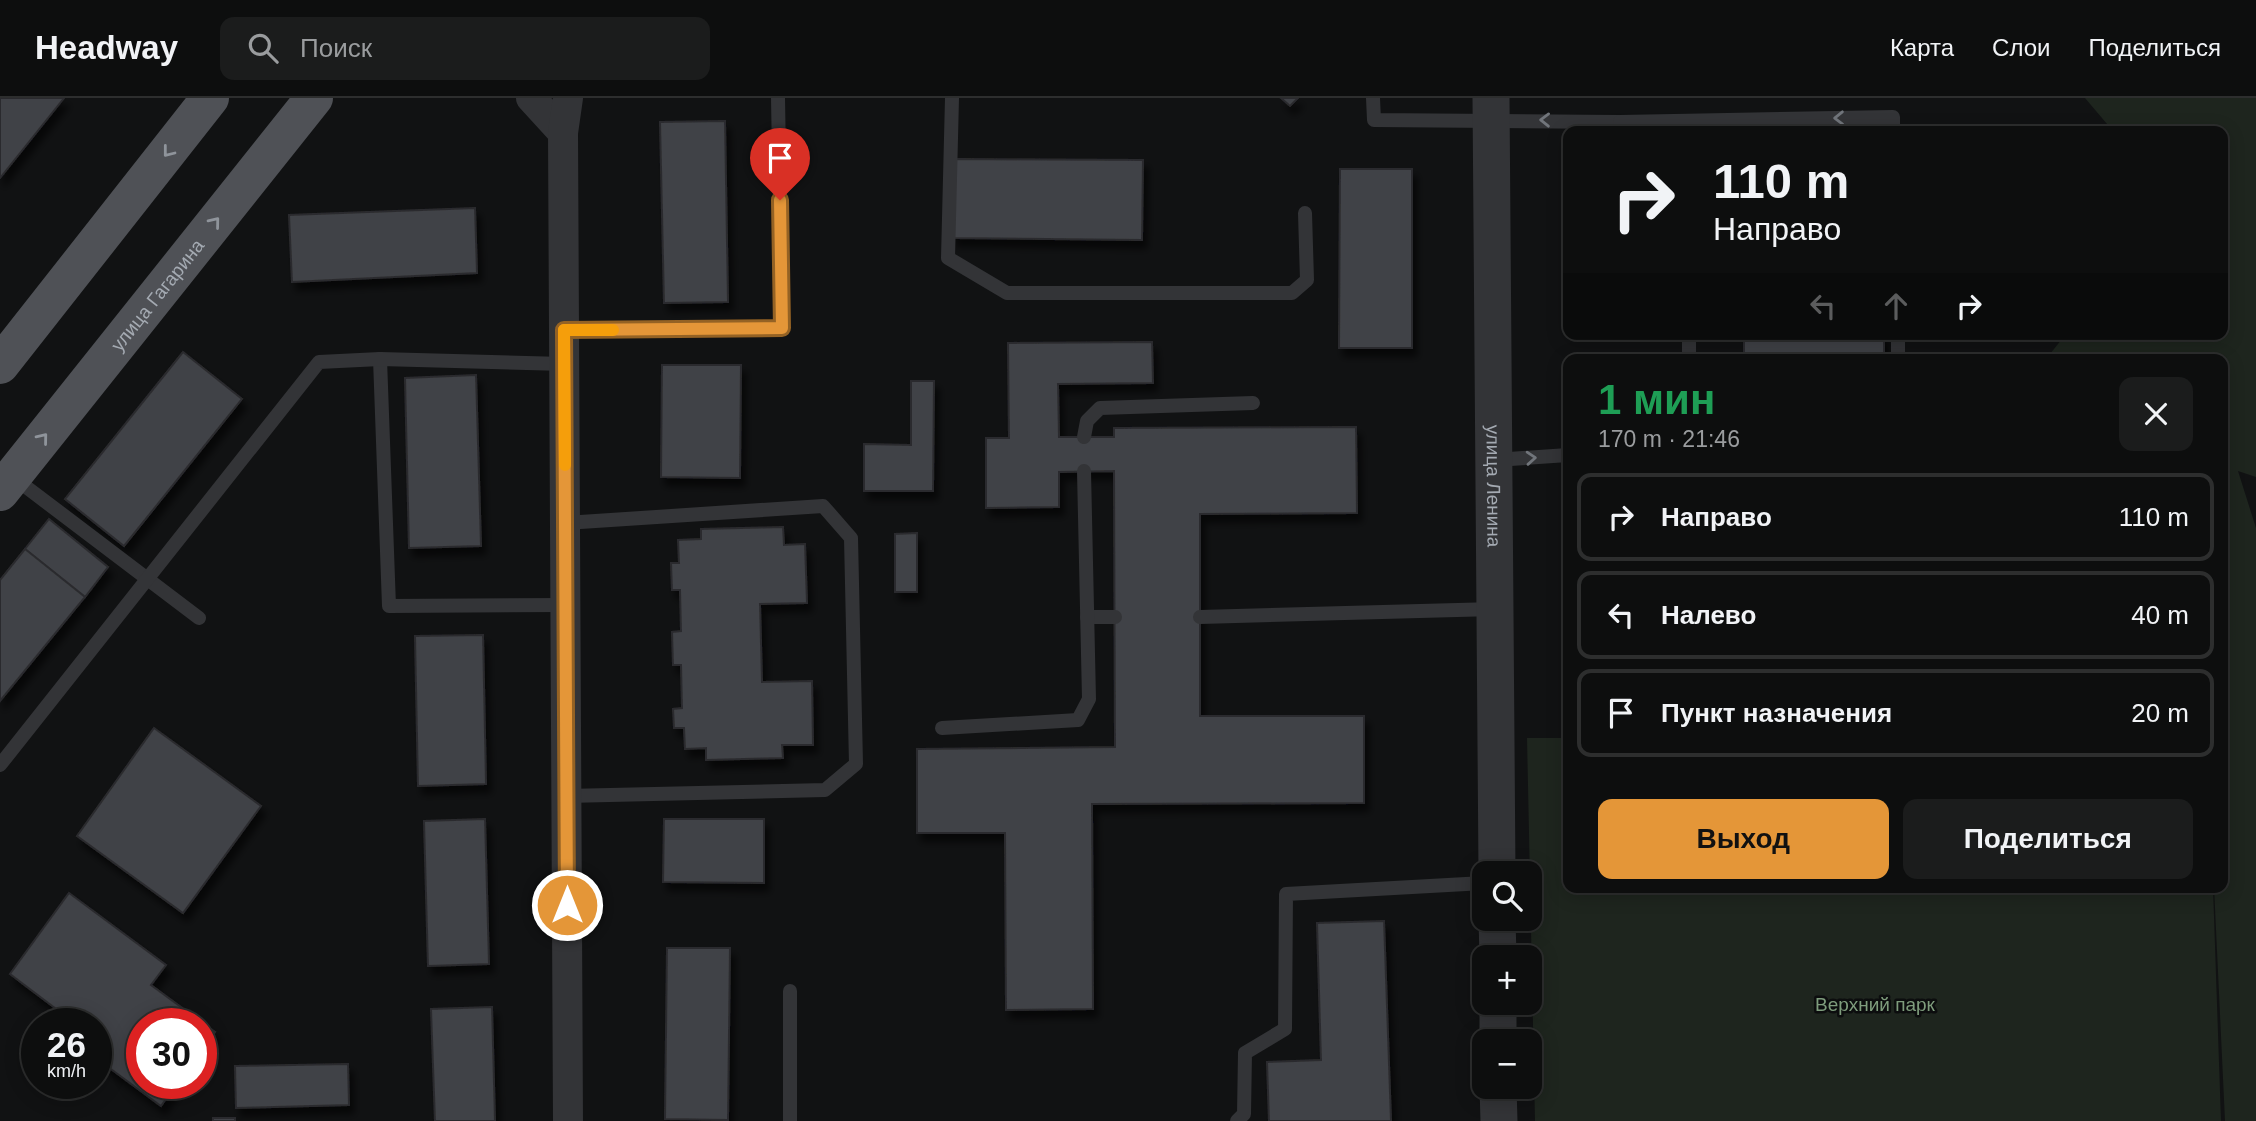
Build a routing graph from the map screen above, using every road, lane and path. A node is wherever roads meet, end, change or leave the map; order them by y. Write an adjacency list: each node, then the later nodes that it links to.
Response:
1 (210, 98): 16 (main road, one-way to 16)
2 (314, 98): 24 (main road, улица Гагарина, one-way to 2)
3 (531, 98): 13 (street)
4 (549, 98): 13 (street)
5 (568, 98): 13 (street)
6 (778, 98): 15 (lane)
7 (952, 98): 14 (lane)
8 (1373, 98): 9 (lane)
9 (1491, 109): 10 (lane, one-way to 9); 22 (street, улица Ленина)
10 (1619, 122): 11 (lane); 12 (lane, one-way to 10)
11 (1626, 126)
12 (1893, 126)
13 (563, 134): 15 (street)
14 (1305, 213)
15 (564, 330): 18 (street)
16 (2, 359)
17 (380, 359): 18 (lane); 26 (lane); 27 (lane)
18 (564, 364): 25 (street)
19 (1253, 403): 20 (lane)
20 (1084, 437)
21 (1563, 455): 22 (lane, one-way to 21)
22 (1494, 460): 28 (street, улица Ленина)
23 (1084, 471): 29 (lane)
24 (6, 484): 26 (lane)
25 (565, 523): 27 (street); 35 (lane)
26 (148, 579): 32 (lane); 34 (lane)
27 (565, 605): 35 (street)
28 (1495, 609): 31 (lane); 36 (street, улица Ленина)
29 (1087, 617): 30 (lane); 33 (lane)
30 (1115, 617)
31 (1200, 617)
32 (199, 618)
33 (942, 728)
34 (0, 765)
35 (566, 796): 40 (street)
36 (1497, 861)
37 (1472, 884): 42 (lane)
38 (790, 991): 41 (lane)
39 (1498, 1099): 43 (street)
40 (568, 1121)
41 (790, 1121)
42 (1237, 1121)
43 (1499, 1121)

